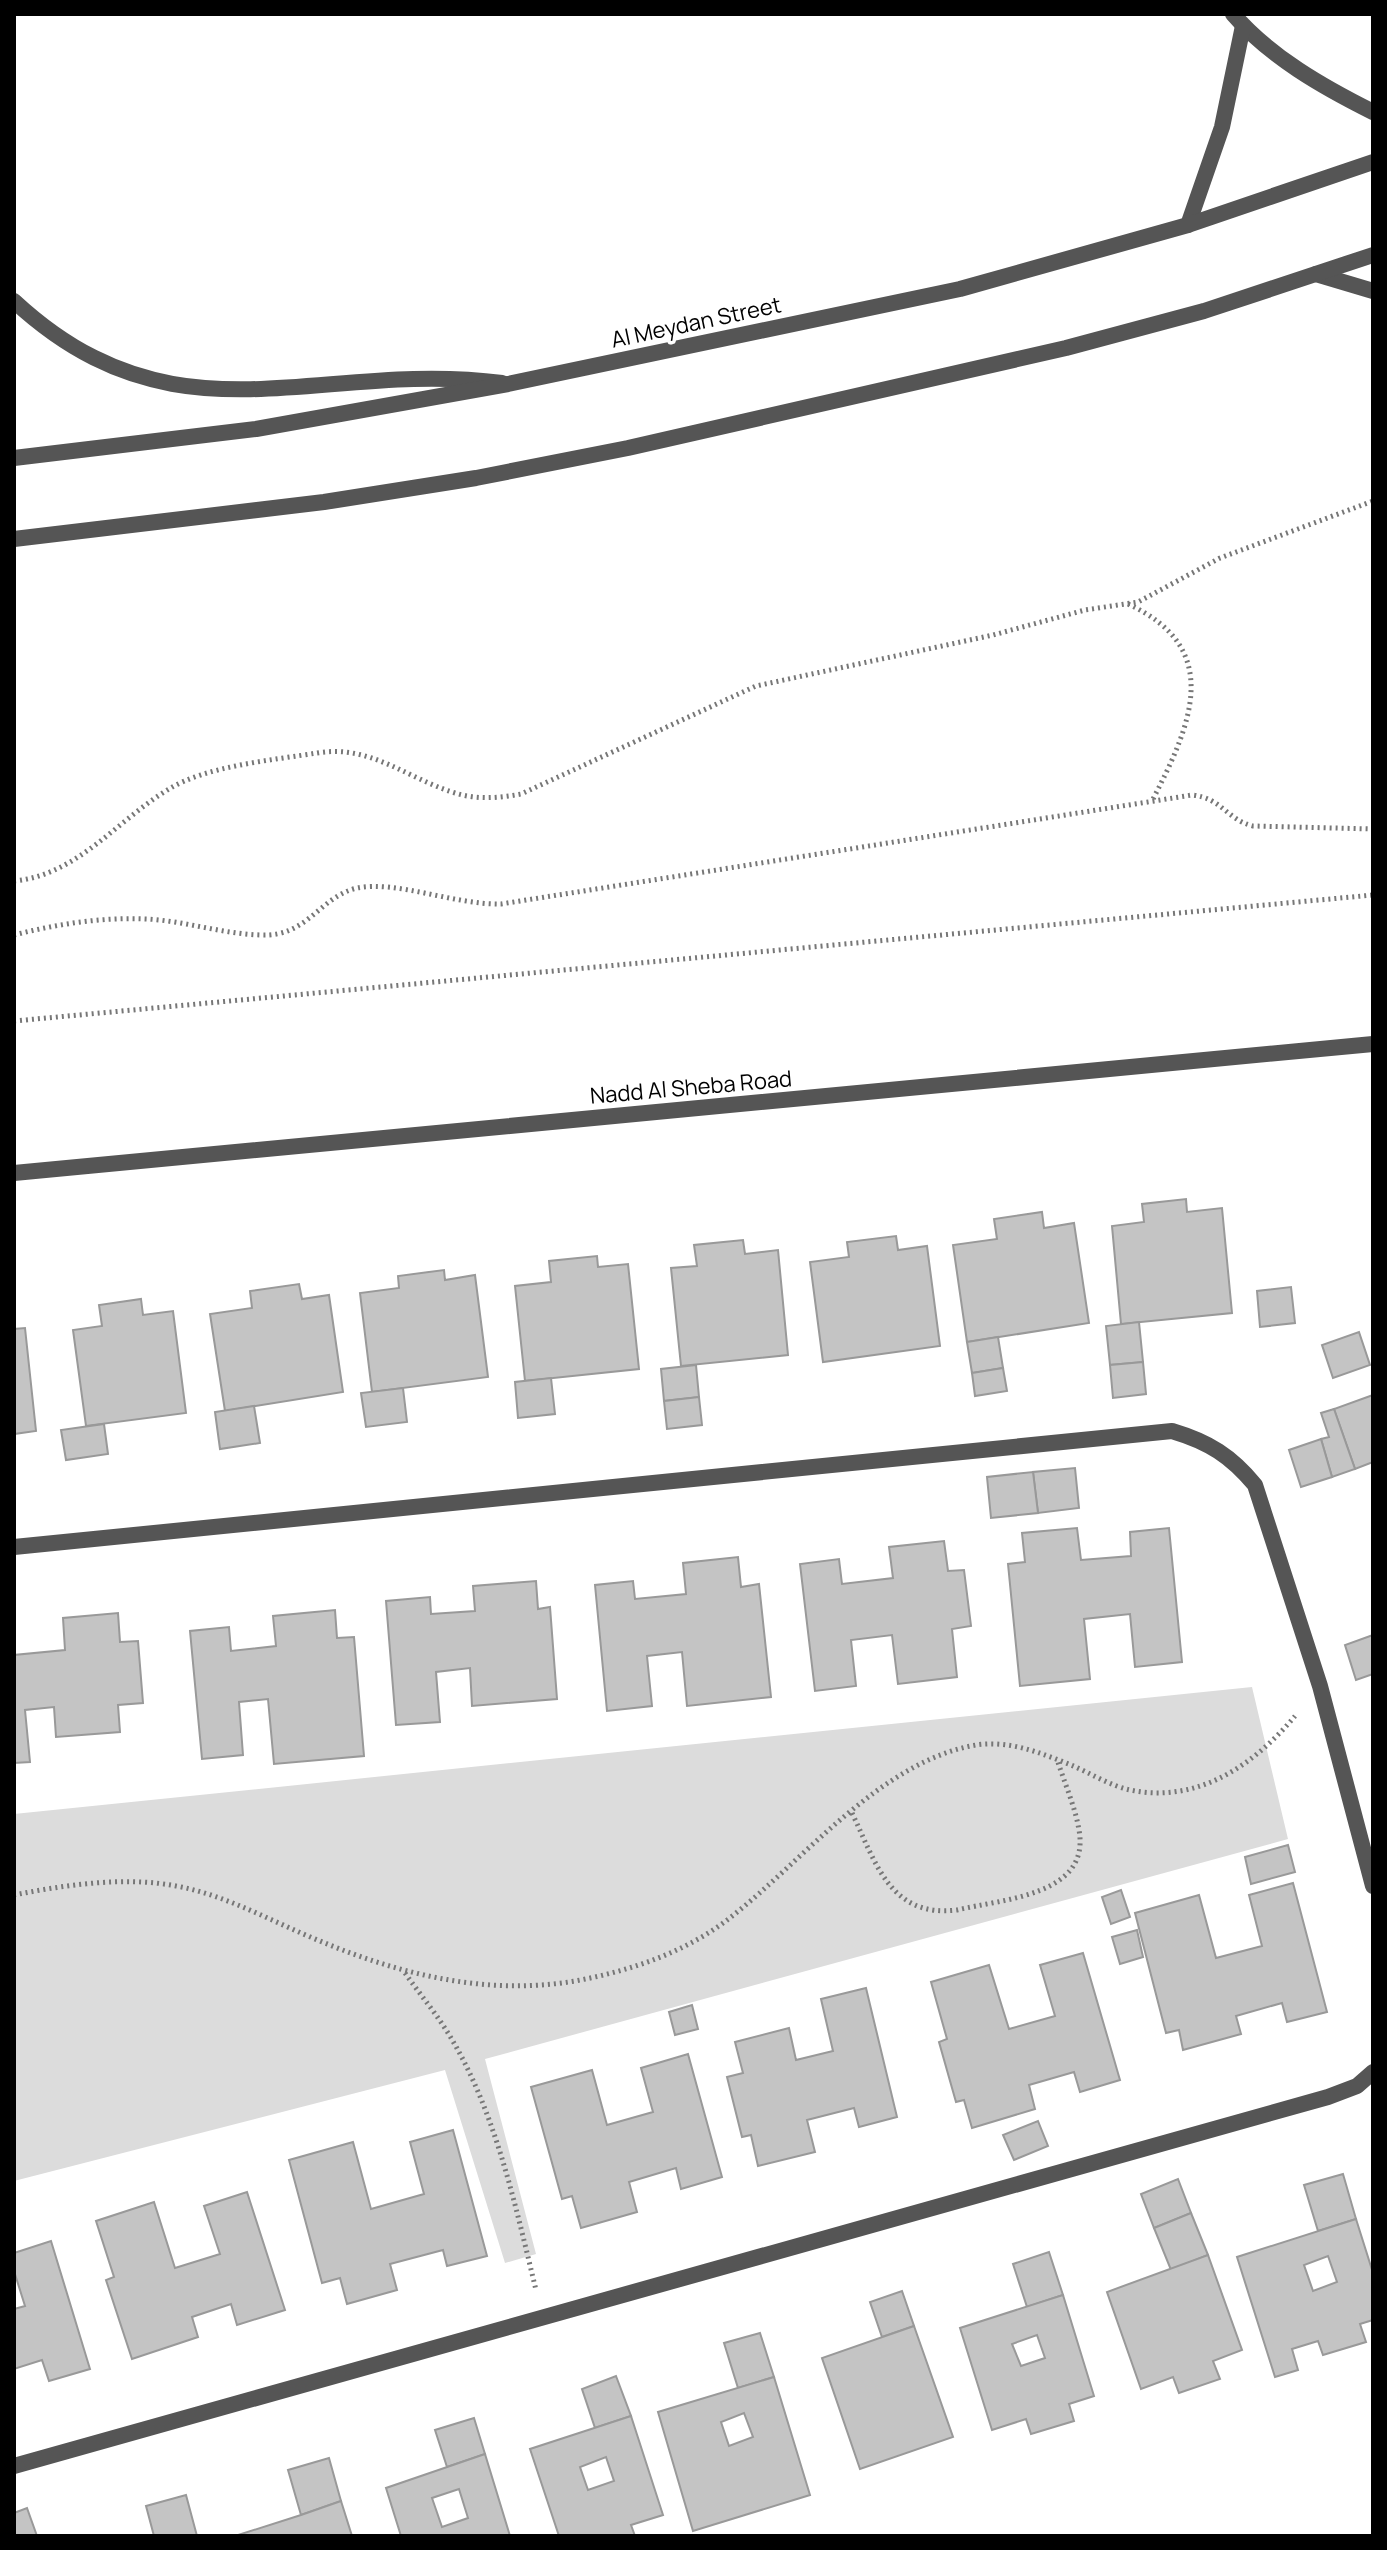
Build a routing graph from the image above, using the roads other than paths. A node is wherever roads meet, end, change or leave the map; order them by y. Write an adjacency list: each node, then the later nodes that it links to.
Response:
1 (1238, 20): 2 (street); 4 (street)
2 (1373, 112)
3 (1373, 162): 4 (street, Al Meydan Street)
4 (1188, 225): 9 (street, Al Meydan Street)
5 (1373, 255): 6 (street)
6 (1316, 274): 7 (street); 11 (street)
7 (1373, 291)
8 (14, 301): 9 (street)
9 (508, 384): 10 (street, Al Meydan Street)
10 (14, 458)
11 (14, 539)
12 (1373, 1044): 13 (street, Nadd Al Sheba Road)
13 (14, 1173)
14 (14, 1547): 15 (street)
15 (1373, 1886)
16 (1373, 2072): 17 (street)
17 (14, 2466)

